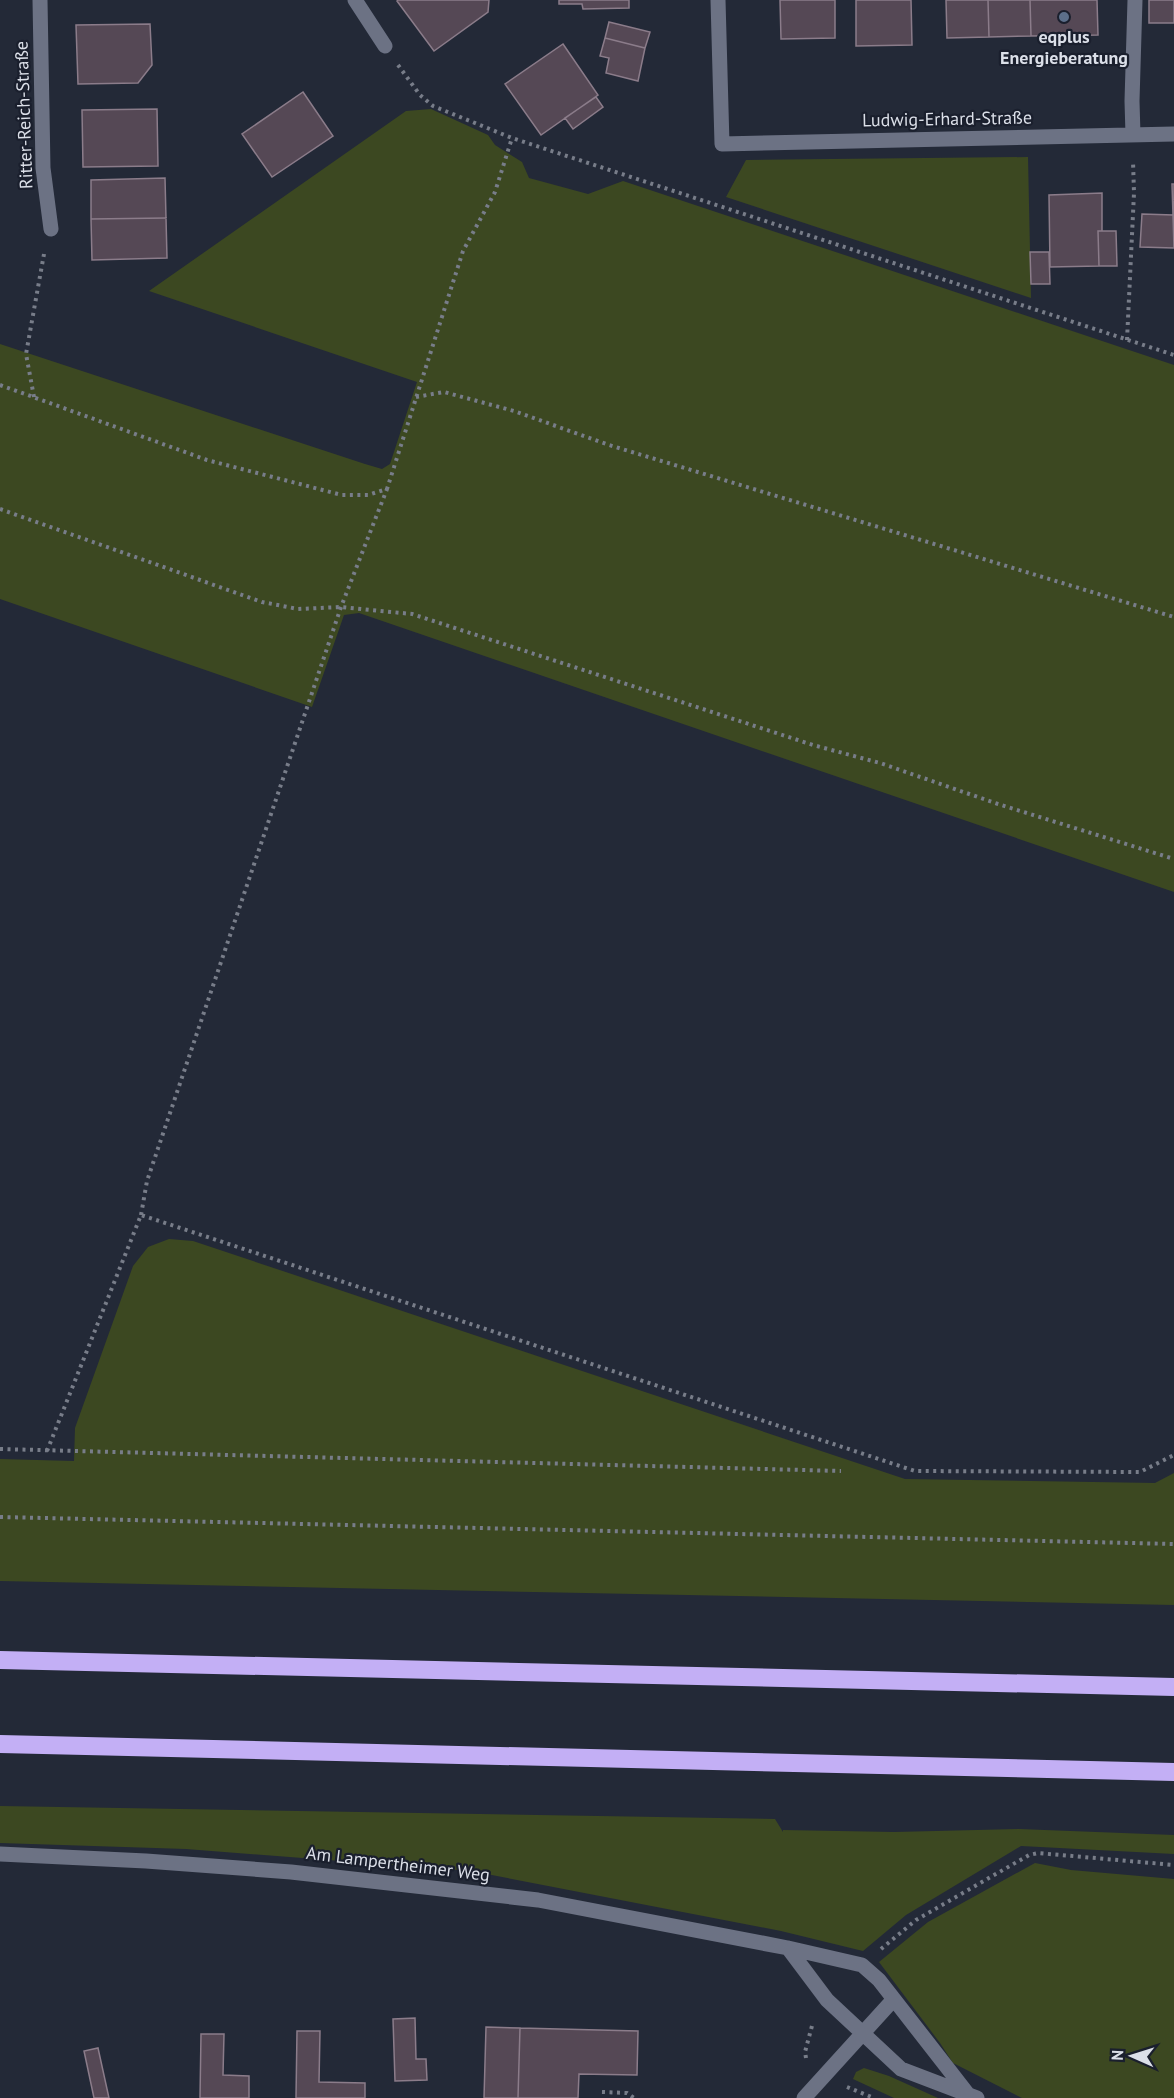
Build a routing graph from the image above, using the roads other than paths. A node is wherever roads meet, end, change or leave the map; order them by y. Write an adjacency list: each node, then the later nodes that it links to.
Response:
1 (40, 0): 8 (street, Ritter-Reich-Straße)
2 (355, 0): 5 (street)
3 (718, 0): 7 (street, Ludwig-Erhard-Straße)
4 (1135, 0): 7 (street)
5 (385, 46)
6 (1174, 134): 7 (street, Ludwig-Erhard-Straße)
7 (1133, 135)
8 (51, 229)
9 (0, 1660): 10 (highway)
10 (1174, 1687)
11 (0, 1744): 12 (highway)
12 (1174, 1772)
13 (0, 1854): 14 (street, Am Lampertheimer Weg)
14 (788, 1948): 15 (street, Am Lampertheimer Weg); 16 (street)
15 (893, 2000): 16 (street); 17 (street)
16 (861, 2033): 17 (street); 18 (street)
17 (972, 2095)
18 (804, 2098)

